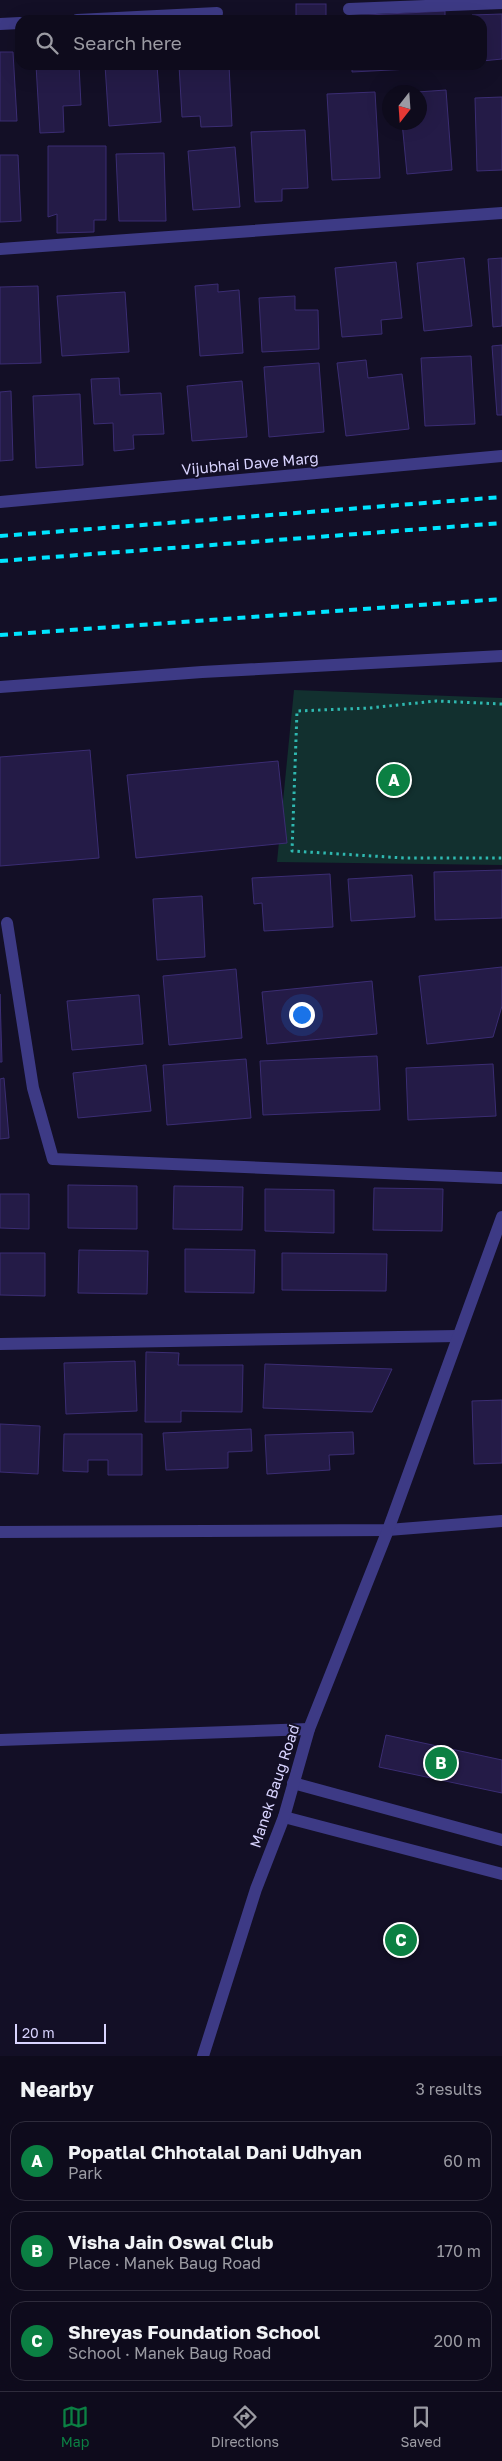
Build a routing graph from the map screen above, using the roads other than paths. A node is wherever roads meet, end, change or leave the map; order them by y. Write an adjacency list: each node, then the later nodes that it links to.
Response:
1 (502, 3): 2 (street)
2 (349, 9)
3 (217, 12): 4 (street)
4 (165, 15)
5 (15, 23): 6 (street)
6 (0, 24)
7 (502, 213): 8 (street)
8 (0, 249)
9 (502, 456): 10 (street, Vijubhai Dave Marg)
10 (0, 502)
11 (502, 656): 12 (street)
12 (0, 687)
13 (7, 923): 14 (street)
14 (502, 1178)
15 (502, 1217): 16 (street, Manek Baug Road)
16 (457, 1336): 17 (street); 19 (street, Manek Baug Road)
17 (0, 1344)
18 (502, 1521): 19 (street)
19 (388, 1530): 20 (street); 21 (street, Manek Baug Road)
20 (0, 1532)
21 (309, 1729): 22 (street); 23 (street, Manek Baug Road)
22 (0, 1740)
23 (293, 1784): 24 (street, Manek Baug Road); 25 (street)
24 (284, 1817): 26 (street); 27 (street, Manek Baug Road)
25 (502, 1840)
26 (502, 1874)
27 (203, 2056)

